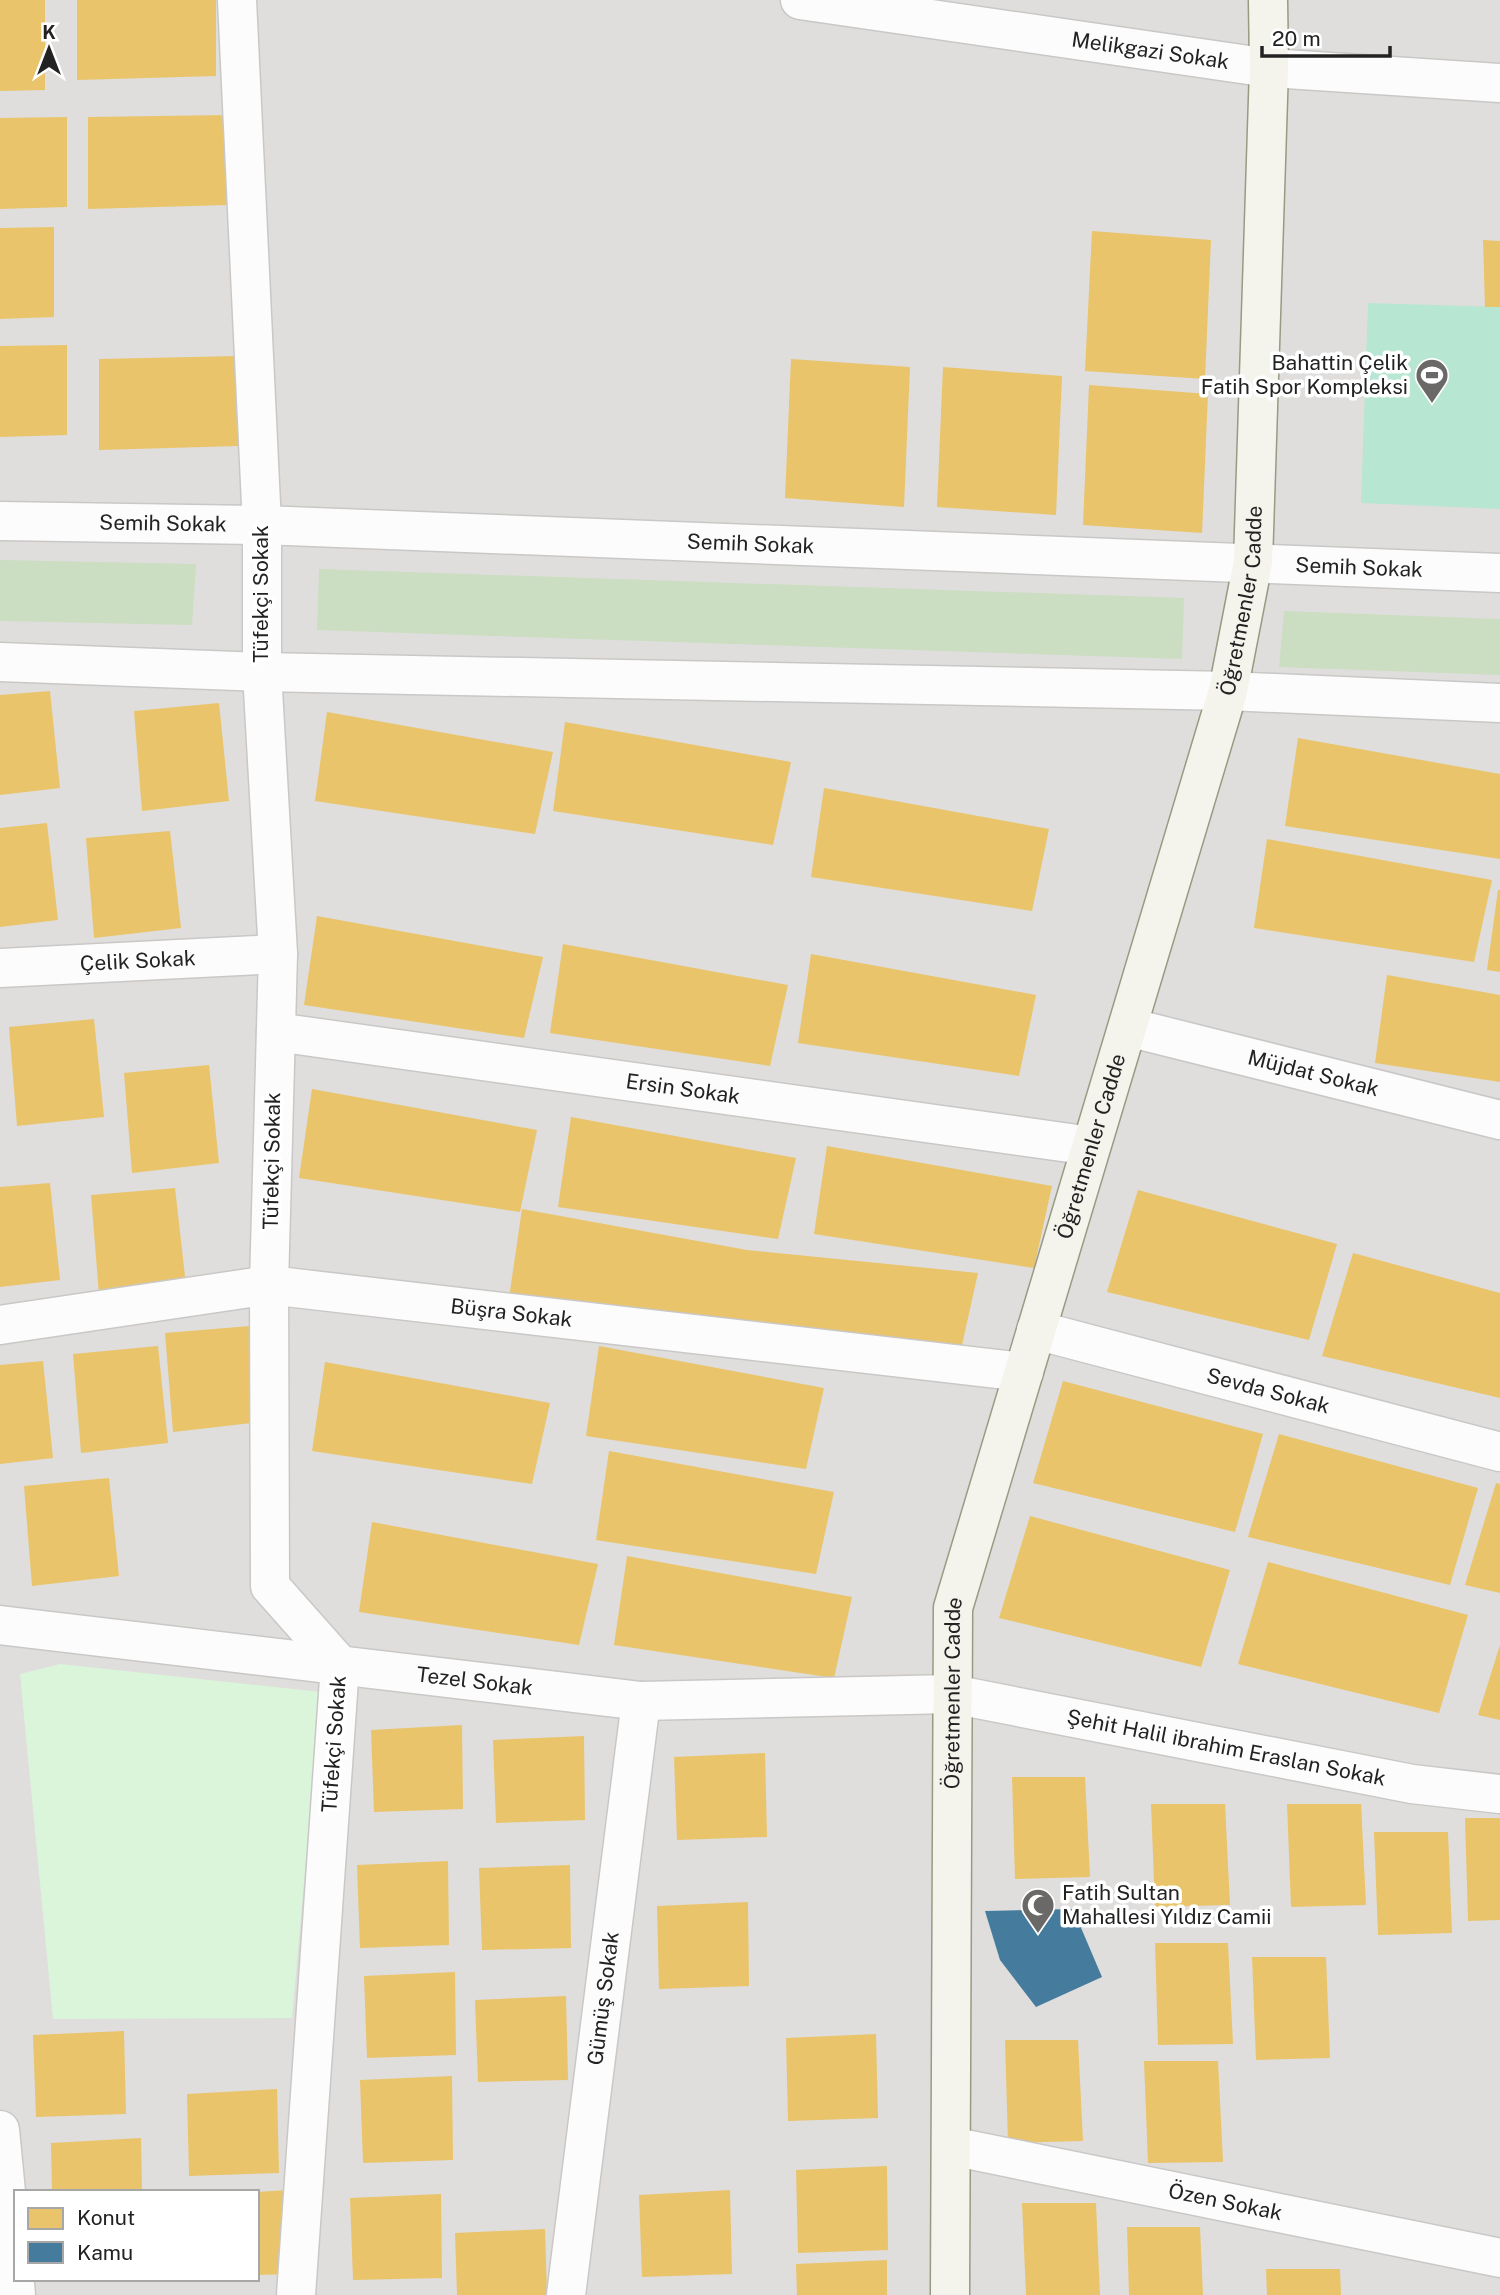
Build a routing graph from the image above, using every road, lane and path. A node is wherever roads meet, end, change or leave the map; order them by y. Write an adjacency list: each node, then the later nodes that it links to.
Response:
1 (237, 0): 7 (street, Tüfekçi Sokak)
2 (800, 0): 4 (street, Melikgazi Sokak)
3 (1268, 0): 4 (street, Öğretmenler Cadde)
4 (1269, 68): 5 (street, Melikgazi Sokak); 8 (street, Öğretmenler Cadde)
5 (1500, 83)
6 (0, 521): 7 (street, Semih Sokak)
7 (262, 525): 8 (street, Semih Sokak); 11 (street, Tüfekçi Sokak)
8 (1253, 562): 9 (street, Semih Sokak); 12 (street, Öğretmenler Cadde)
9 (1500, 573)
10 (0, 662): 11 (street)
11 (262, 671): 12 (street); 14 (street, Tüfekçi Sokak)
12 (1228, 691): 13 (street); 16 (street, Öğretmenler Cadde)
13 (1500, 703)
14 (278, 954): 15 (street, Çelik Sokak); 17 (street, Tüfekçi Sokak)
15 (0, 968)
16 (1128, 1027): 18 (street, Müjdat Sokak); 19 (street, Öğretmenler Cadde)
17 (276, 1032): 19 (street, Ersin Sokak); 20 (street, Tüfekçi Sokak)
18 (1500, 1120)
19 (1091, 1146): 22 (street, Öğretmenler Cadde)
20 (269, 1285): 21 (street, Büşra Sokak); 23 (street, Büşra Sokak); 26 (street, Tüfekçi Sokak)
21 (0, 1325)
22 (1036, 1330): 23 (street, Öğretmenler Cadde); 24 (street, Sevda Sokak)
23 (1024, 1372): 27 (street, Öğretmenler Cadde)
24 (1500, 1451)
25 (0, 1625): 26 (street, Tezel Sokak)
26 (340, 1665): 28 (street, Tezel Sokak); 34 (street, Tüfekçi Sokak)
27 (952, 1694): 28 (street, Tezel Sokak); 29 (street, Şehit Halil ibrahim Eraslan Sokak); 31 (street, Öğretmenler Cadde)
28 (641, 1701): 35 (street, Gümüş Sokak)
29 (1500, 1794)
30 (0, 2130): 33 (street)
31 (951, 2146): 32 (street, Özen Sokak); 36 (street, Öğretmenler Cadde)
32 (1500, 2258)
33 (14, 2274)
34 (296, 2295)
35 (566, 2295)
36 (950, 2295)

